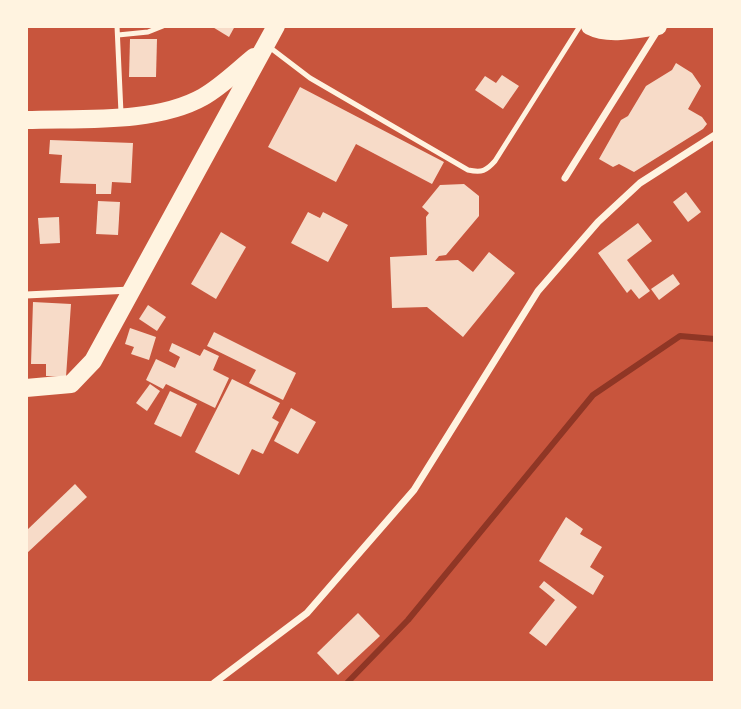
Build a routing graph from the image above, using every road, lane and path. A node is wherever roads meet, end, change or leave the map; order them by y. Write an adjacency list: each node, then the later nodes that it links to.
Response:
1 (117, 26): 6 (lane)
2 (163, 26): 6 (lane)
3 (276, 26): 7 (main road)
4 (659, 26): 5 (main road); 11 (street)
5 (593, 27): 7 (lane)
6 (118, 35): 8 (lane)
7 (264, 47): 8 (main road); 12 (main road)
8 (121, 117): 9 (main road)
9 (26, 120)
10 (715, 135): 15 (street)
11 (565, 178)
12 (132, 290): 13 (street); 14 (main road)
13 (26, 295)
14 (26, 388)
15 (214, 683)

